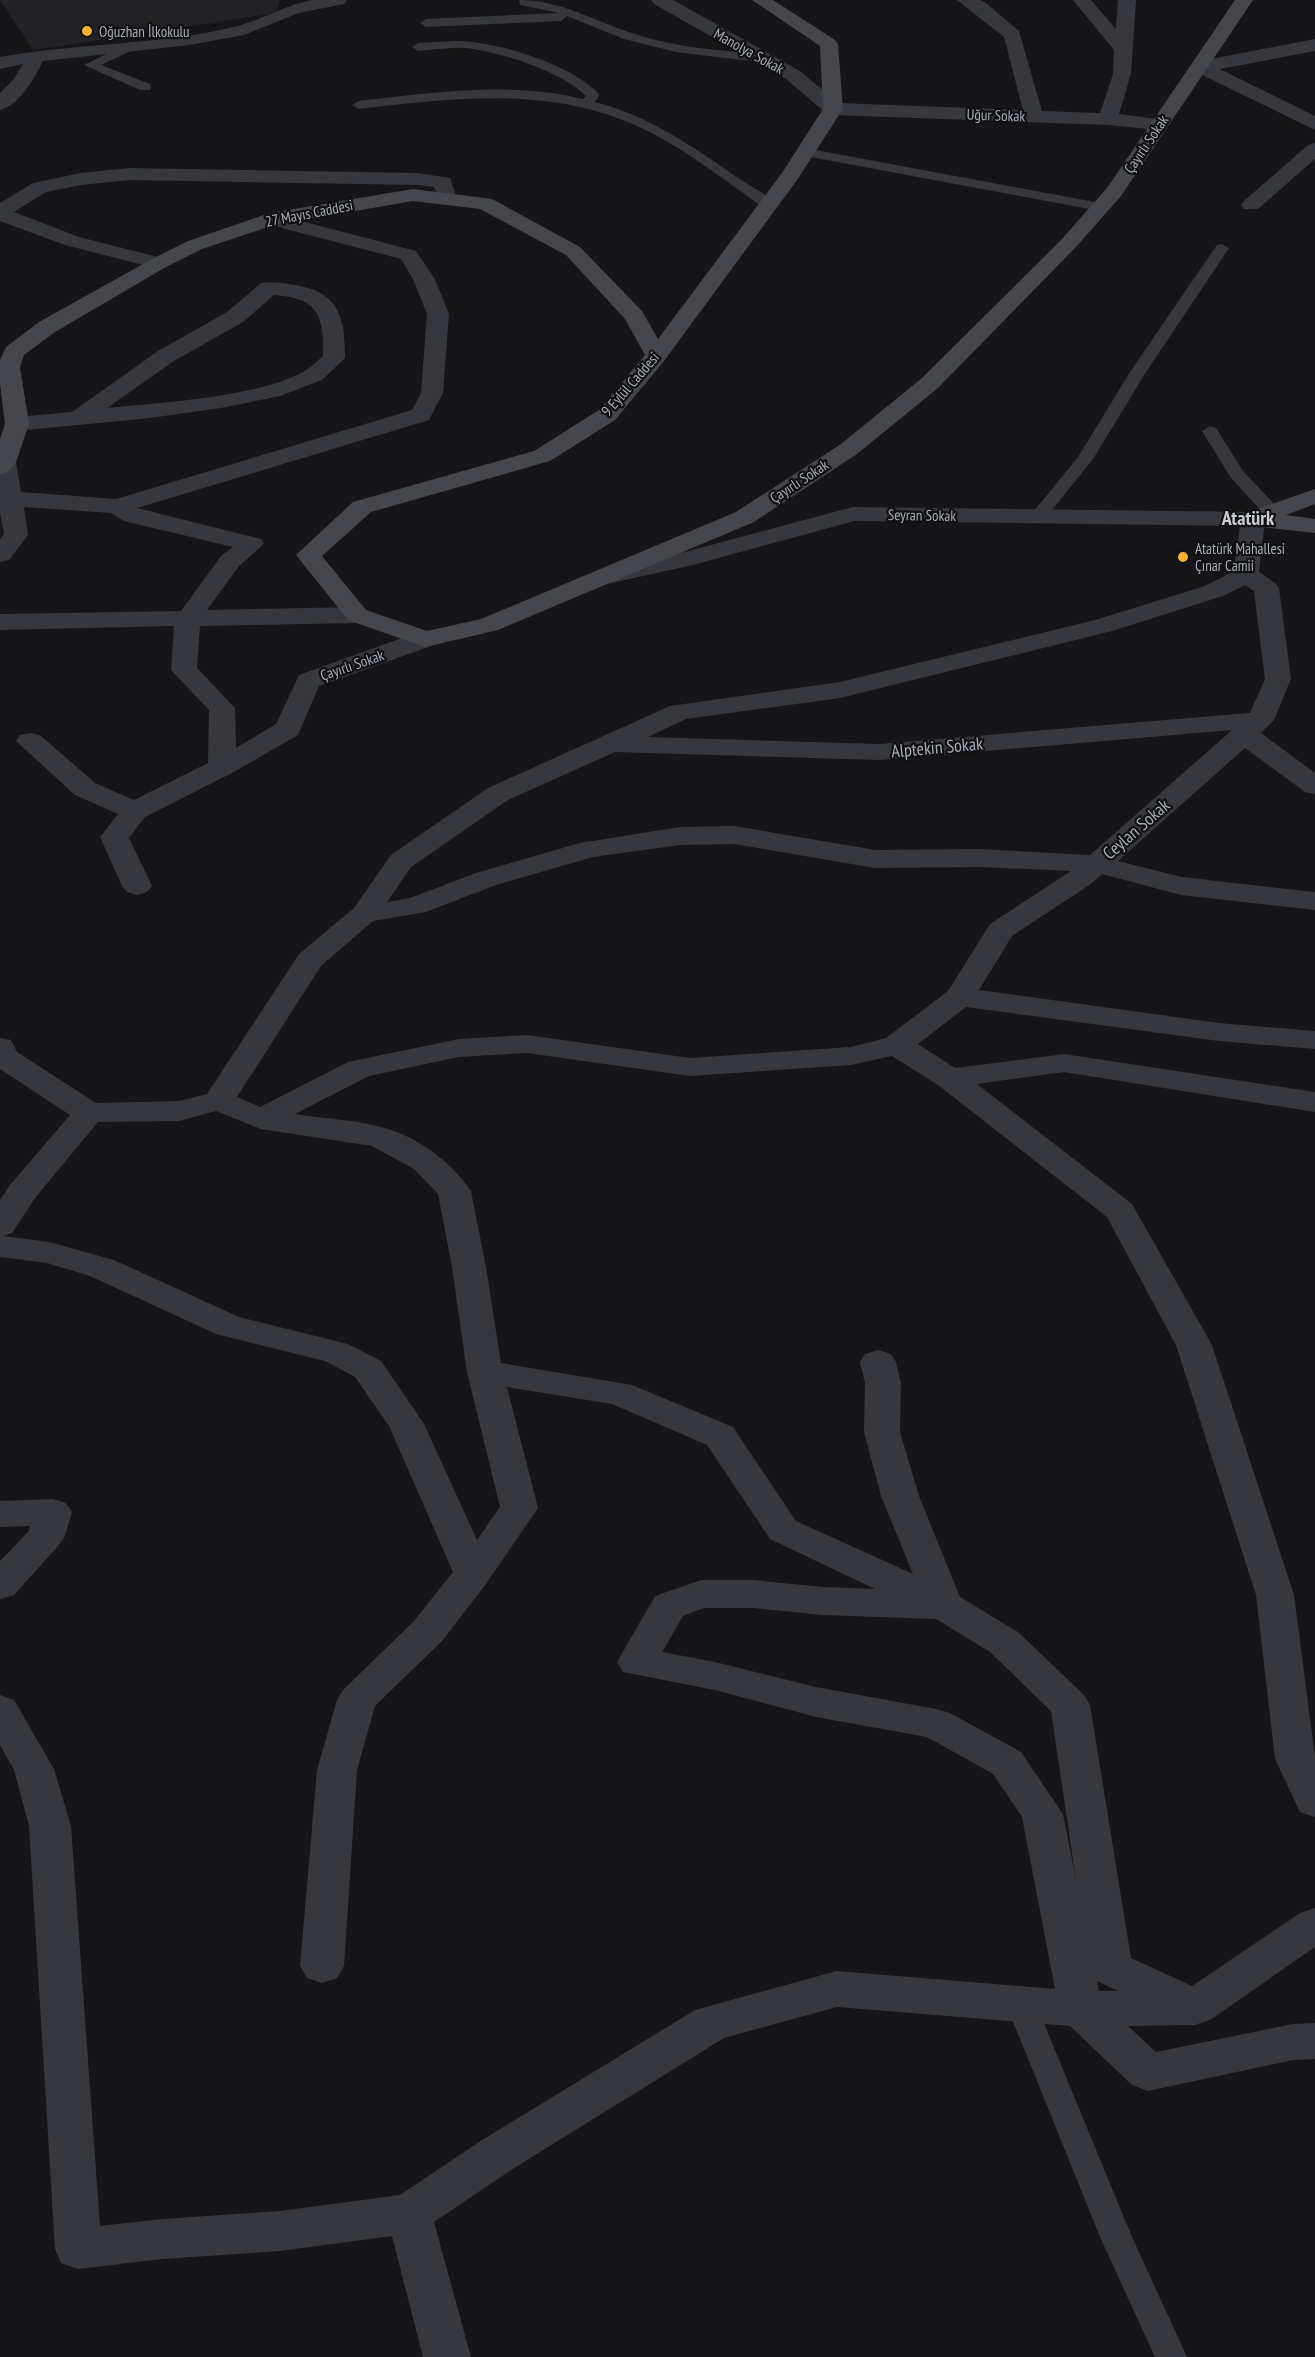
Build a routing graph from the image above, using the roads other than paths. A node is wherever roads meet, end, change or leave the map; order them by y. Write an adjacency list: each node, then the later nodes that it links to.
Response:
1 (338, 0): 9 (street)
2 (660, 0): 17 (street, Manolya Sokak)
3 (761, 0): 24 (street)
4 (966, 0): 25 (street)
5 (1082, 0): 15 (street)
6 (1127, 0): 15 (street)
7 (1244, 0): 19 (street, Çayırlı Sokak)
8 (524, 2): 10 (lane)
9 (295, 4): 13 (street)
10 (581, 16): 11 (lane); 17 (lane)
11 (426, 23)
12 (1315, 45): 19 (street)
13 (131, 46): 16 (street); 20 (lane)
14 (418, 47): 23 (lane)
15 (1124, 50): 26 (street)
16 (38, 56): 18 (street); 21 (street)
17 (759, 57): 24 (street, Manolya Sokak)
18 (0, 63)
19 (1201, 67): 27 (street, Çayırlı Sokak); 28 (street)
20 (145, 87)
21 (0, 104)
22 (358, 105): 23 (lane)
23 (585, 105): 32 (lane)
24 (833, 109): 25 (street, Uğur Sokak); 30 (street, 9 Eylül Caddesi)
25 (1034, 116): 26 (street, Uğur Sokak)
26 (1108, 119): 27 (street, Uğur Sokak)
27 (1158, 124): 34 (street, Çayırlı Sokak)
28 (1315, 124)
29 (1315, 149): 33 (street)
30 (806, 152): 32 (street, 9 Eylül Caddesi); 34 (lane)
31 (447, 199): 35 (street); 36 (street, 27 Mayıs Caddesi); 40 (street, 27 Mayıs Caddesi)
32 (768, 204): 40 (street, 9 Eylül Caddesi)
33 (1251, 206)
34 (1101, 207): 53 (street, Çayırlı Sokak)
35 (0, 213): 38 (street)
36 (270, 219): 38 (street, 27 Mayıs Caddesi); 47 (street)
37 (1222, 248): 49 (lane)
38 (159, 263): 39 (street, 27 Mayıs Caddesi)
39 (7, 351): 42 (street, 27 Mayıs Caddesi)
40 (656, 356): 54 (street, 9 Eylül Caddesi)
41 (78, 418): 41 (street); 42 (street)
42 (17, 424): 44 (street, 27 Mayıs Caddesi)
43 (1210, 431): 48 (lane)
44 (2, 465): 46 (street)
45 (1315, 496): 48 (street)
46 (12, 499): 47 (street); 51 (street)
47 (117, 506): 55 (street)
48 (1263, 515): 49 (street, Seyran Sokak); 50 (street); 52 (street)
49 (1038, 516): 53 (street, Seyran Sokak)
50 (1315, 526)
51 (0, 555)
52 (1246, 575): 58 (street, Ceylan Sokak); 60 (street)
53 (599, 578): 57 (street, Çayırlı Sokak)
54 (357, 615): 55 (street); 57 (street)
55 (187, 620): 56 (street); 61 (street)
56 (0, 622)
57 (425, 639): 61 (street, Çayırlı Sokak)
58 (1252, 727): 60 (street, Alptekin Sokak); 62 (street); 64 (street, Ceylan Sokak)
59 (30, 741): 63 (street)
60 (612, 744): 67 (street)
61 (222, 767): 63 (street, Çayırlı Sokak)
62 (1315, 786)
63 (135, 811): 65 (street)
64 (1096, 864): 66 (street); 67 (street); 68 (street, Ceylan Sokak)
65 (136, 886)
66 (1315, 901)
67 (364, 914): 73 (street)
68 (960, 996): 69 (street); 70 (street, Ceylan Sokak)
69 (1315, 1040)
70 (897, 1045): 72 (street); 76 (street)
71 (0, 1047): 75 (street)
72 (949, 1078): 74 (street); 87 (street)
73 (219, 1101): 75 (street); 76 (street)
74 (1315, 1102)
75 (89, 1113): 77 (street)
76 (261, 1119): 81 (street)
77 (11, 1191): 78 (street)
78 (0, 1226)
79 (0, 1246): 83 (street)
80 (878, 1362): 85 (street)
81 (485, 1372): 83 (street); 85 (street)
82 (0, 1514): 84 (street)
83 (473, 1574): 89 (street)
84 (0, 1585)
85 (944, 1605): 91 (street); 92 (street)
86 (0, 1710): 94 (street)
87 (1315, 1801)
88 (1315, 1925): 91 (street)
89 (322, 1966)
90 (1021, 2004): 92 (street); 94 (street); 96 (lane)
91 (1195, 2007): 92 (street)
92 (1081, 2009): 93 (street)
93 (1315, 2041)
94 (409, 2214): 95 (street)
95 (447, 2357)
96 (1171, 2357)

